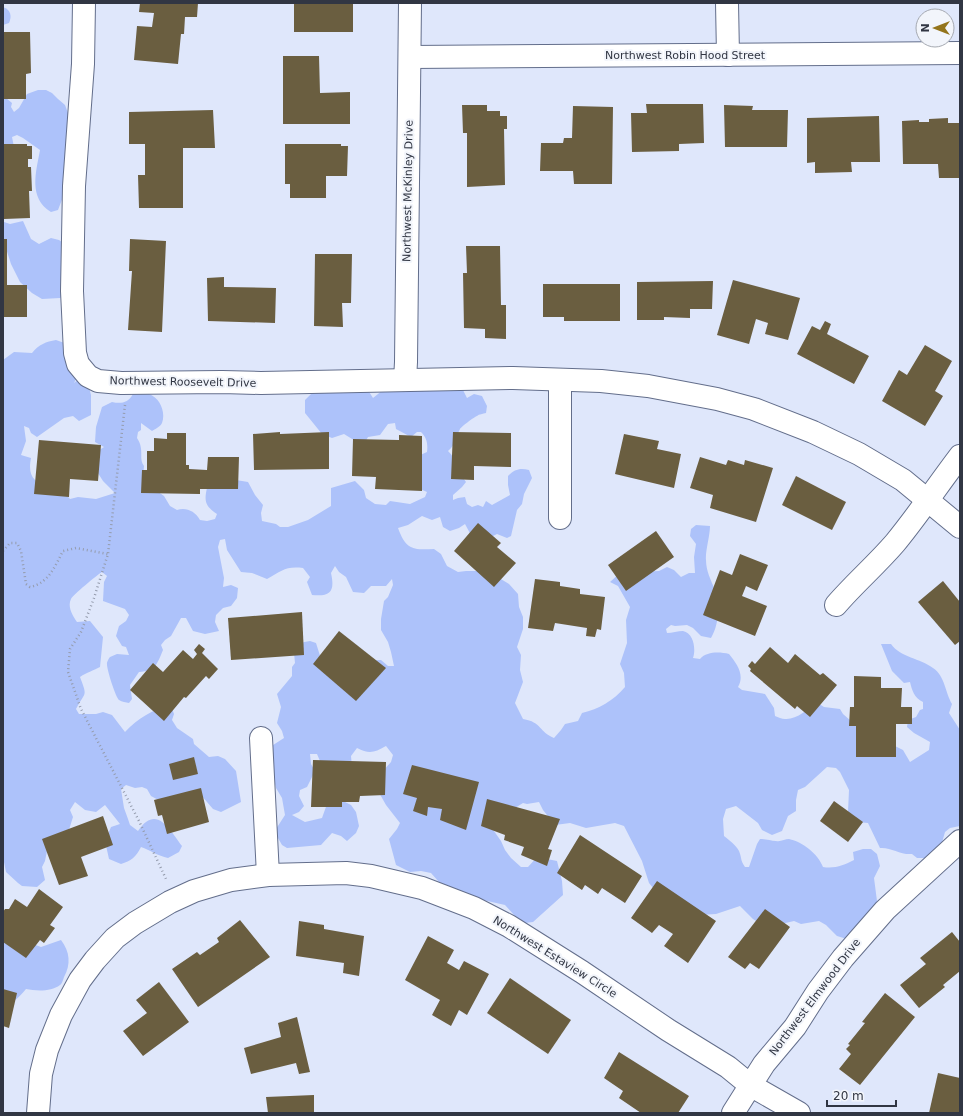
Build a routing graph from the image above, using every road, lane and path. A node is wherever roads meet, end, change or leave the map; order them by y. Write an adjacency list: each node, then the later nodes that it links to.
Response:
1 (84, 3): 9 (street, Northwest Roosevelt Drive)
2 (410, 3): 6 (street, Northwest McKinley Drive)
3 (727, 3): 5 (street)
4 (960, 53): 5 (street, Northwest Robin Hood Street)
5 (728, 55): 6 (street, Northwest Robin Hood Street)
6 (410, 57): 7 (street, Northwest McKinley Drive)
7 (405, 380): 8 (street, Northwest Roosevelt Drive); 9 (street, Northwest Roosevelt Drive)
8 (560, 380): 11 (street, Northwest Roosevelt Drive); 12 (street)
9 (127, 383): 15 (path)
10 (960, 456): 11 (street)
11 (927, 500): 13 (street, Northwest Roosevelt Drive); 16 (street)
12 (560, 518)
13 (960, 527)
14 (3, 551): 15 (path)
15 (108, 554): 20 (path)
16 (836, 606)
17 (261, 738): 19 (street)
18 (960, 840): 21 (street, Northwest Elmwood Drive)
19 (268, 875): 20 (street, Northwest Estaview Circle); 21 (street, Northwest Estaview Circle)
20 (176, 899): 22 (street, Northwest Estaview Circle)
21 (750, 1085): 23 (street, Northwest Elmwood Drive); 24 (street, Northwest Estaview Circle)
22 (38, 1113)
23 (733, 1113)
24 (799, 1113)

